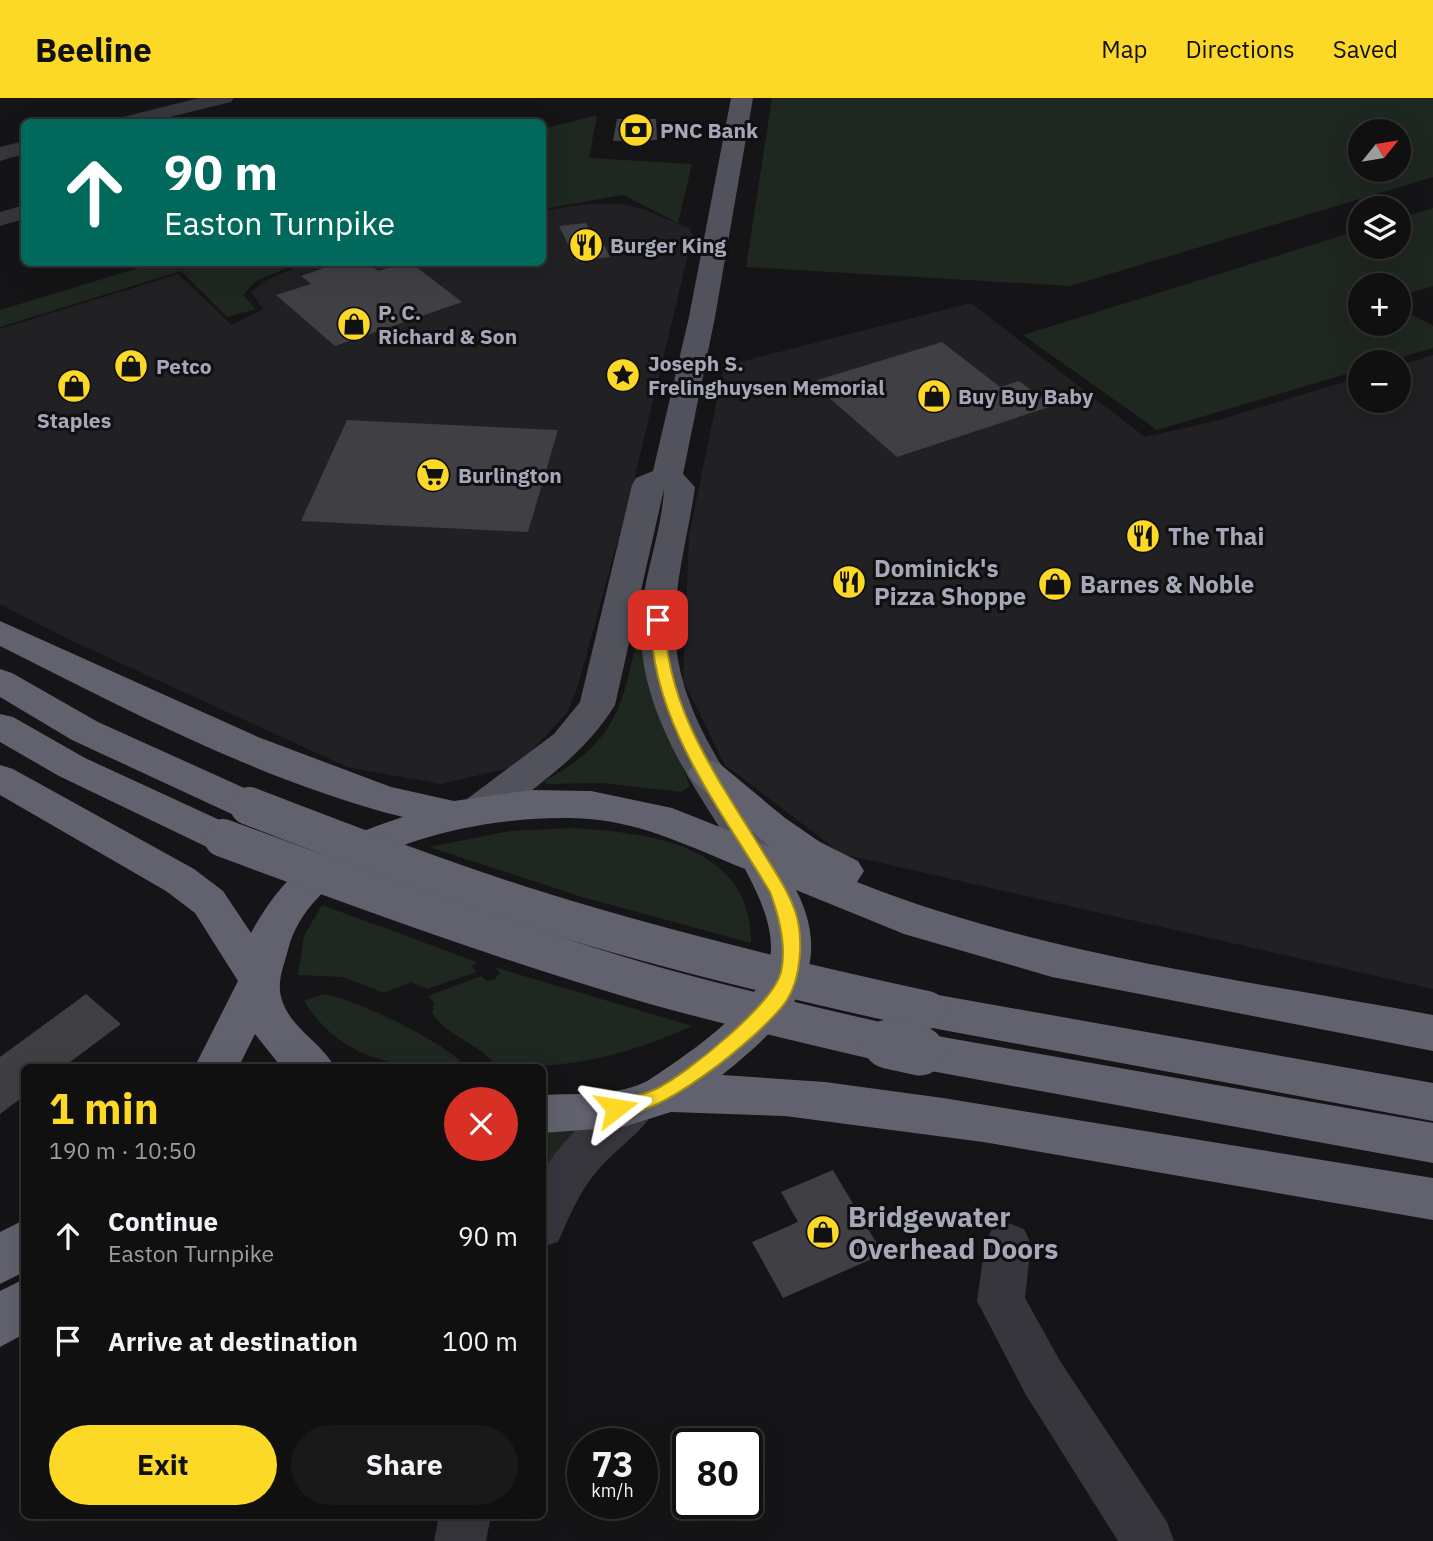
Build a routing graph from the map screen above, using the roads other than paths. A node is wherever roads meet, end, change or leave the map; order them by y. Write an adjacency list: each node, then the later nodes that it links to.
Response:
1 (224, 98): 3 (street)
2 (742, 98): 8 (main road)
3 (154, 119)
4 (21, 149): 5 (street)
5 (0, 154)
6 (21, 213): 7 (street)
7 (0, 219)
8 (667, 476): 12 (main road); 14 (main road)
9 (0, 632): 14 (highway)
10 (0, 681): 18 (highway, bridge)
11 (0, 726): 18 (highway, bridge)
12 (708, 773): 15 (main road); 17 (highway)
13 (0, 778): 16 (highway)
14 (469, 812): 15 (highway); 16 (highway)
15 (761, 862): 17 (highway); 22 (highway)
16 (258, 981): 20 (highway); 21 (highway)
17 (1293, 1007): 19 (highway)
18 (924, 1030): 23 (highway); 25 (highway)
19 (1433, 1033)
20 (218, 1064)
21 (308, 1064)
22 (650, 1099): 24 (highway); 26 (highway); 27 (street)
23 (1433, 1102)
24 (546, 1113)
25 (1433, 1143)
26 (1433, 1199)
27 (546, 1216)
28 (21, 1244): 30 (highway)
29 (1008, 1244): 35 (street)
30 (0, 1262)
31 (21, 1305): 32 (highway)
32 (0, 1323)
33 (464, 1519): 34 (street)
34 (460, 1541)
35 (1149, 1541)

